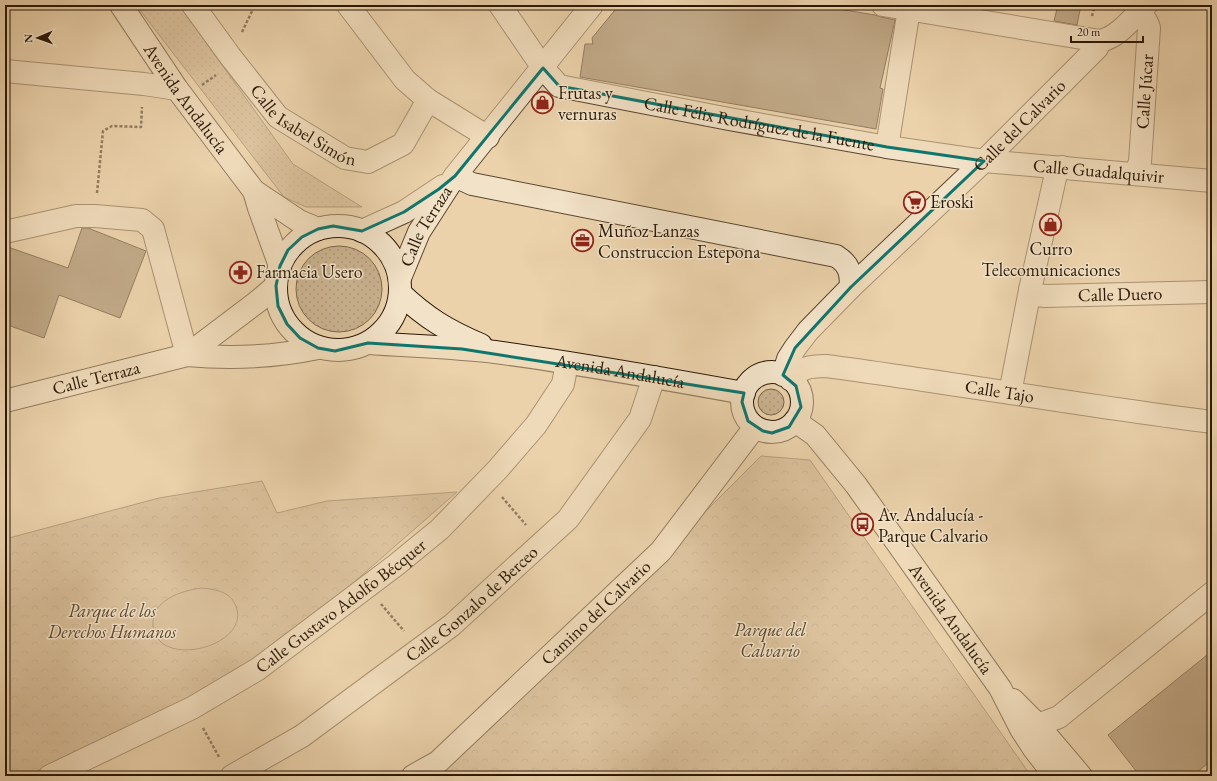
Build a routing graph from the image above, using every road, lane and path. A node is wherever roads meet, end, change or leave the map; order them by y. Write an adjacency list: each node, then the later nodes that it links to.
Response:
1 (121, 5): 14 (street, Avenida Andalucía)
2 (193, 5): 15 (street, Calle Isabel Simón)
3 (500, 5): 11 (street, Calle Félix Rodríguez de la Fuente)
4 (592, 5): 11 (street, Calle Terraza)
5 (883, 5): 7 (street)
6 (353, 7): 15 (street)
7 (909, 9): 9 (street); 17 (street)
8 (1141, 10): 10 (street, Calle del Calvario); 20 (street, Calle Júcar)
9 (968, 11): 10 (street)
10 (1100, 41): 18 (street, Calle del Calvario)
11 (542, 68): 16 (street, Calle Terraza); 17 (street, Calle Félix Rodríguez de la Fuente)
12 (5, 71): 13 (street)
13 (144, 84): 14 (street); 24 (path)
14 (177, 89): 23 (street, Avenida Andalucía)
15 (428, 100): 16 (street)
16 (488, 137): 21 (street, Calle Terraza)
17 (887, 147): 18 (street, Calle Félix Rodríguez de la Fuente)
18 (984, 161): 19 (street, Calle Guadalquivir); 30 (street, Calle del Calvario)
19 (1062, 167): 20 (street, Calle Guadalquivir); 31 (street)
20 (1134, 174): 22 (street, Calle Guadalquivir)
21 (455, 176): 26 (street, Calle Terraza); 29 (street, Calle Terraza); 30 (street)
22 (1212, 181)
23 (254, 191): 25 (street, Avenida Andalucía); 28 (street, Avenida Andalucía)
24 (95, 216): 27 (street); 36 (street)
25 (318, 229): 26 (street); 28 (street)
26 (362, 231): 29 (street)
27 (5, 232)
28 (278, 276): 34 (street); 36 (street, Calle Terraza)
29 (400, 285): 33 (street); 35 (street, Avenida Andalucía)
30 (851, 287): 39 (street, Calle del Calvario)
31 (1030, 290): 32 (street, Calle Duero); 40 (street)
32 (1212, 292)
33 (368, 343): 34 (street); 35 (street, Avenida Andalucía)
34 (318, 348): 36 (street, Calle Terraza)
35 (496, 352): 37 (street, Avenida Andalucía)
36 (187, 355): 42 (street, Calle Terraza)
37 (567, 363): 38 (street, Avenida Andalucía); 46 (street, Calle Gustavo Adolfo Bécquer)
38 (654, 377): 41 (street, Avenida Andalucía); 47 (street, Calle Gonzalo de Berceo)
39 (787, 377): 40 (street, Calle Tajo); 41 (street); 43 (street)
40 (1008, 392): 44 (street, Calle Tajo)
41 (744, 393): 45 (street)
42 (5, 401)
43 (795, 421): 45 (street); 51 (street, Avenida Andalucía)
44 (1212, 422)
45 (755, 427): 57 (street, Camino del Calvario)
46 (488, 480): 47 (path); 48 (street, Calle Gustavo Adolfo Bécquer)
47 (542, 544): 50 (street, Calle Gonzalo de Berceo)
48 (366, 587): 50 (path); 52 (street, Calle Gustavo Adolfo Bécquer)
49 (1212, 593): 53 (street)
50 (420, 649): 54 (street, Calle Gonzalo de Berceo)
51 (1000, 688): 53 (street, Avenida Andalucía); 55 (street, Avenida Andalucía)
52 (192, 708): 54 (path); 56 (street, Calle Gustavo Adolfo Bécquer)
53 (1037, 724): 58 (street, Avenida Andalucía)
54 (227, 769)
55 (1047, 771)
56 (50, 776)
57 (413, 776)
58 (1081, 776)

